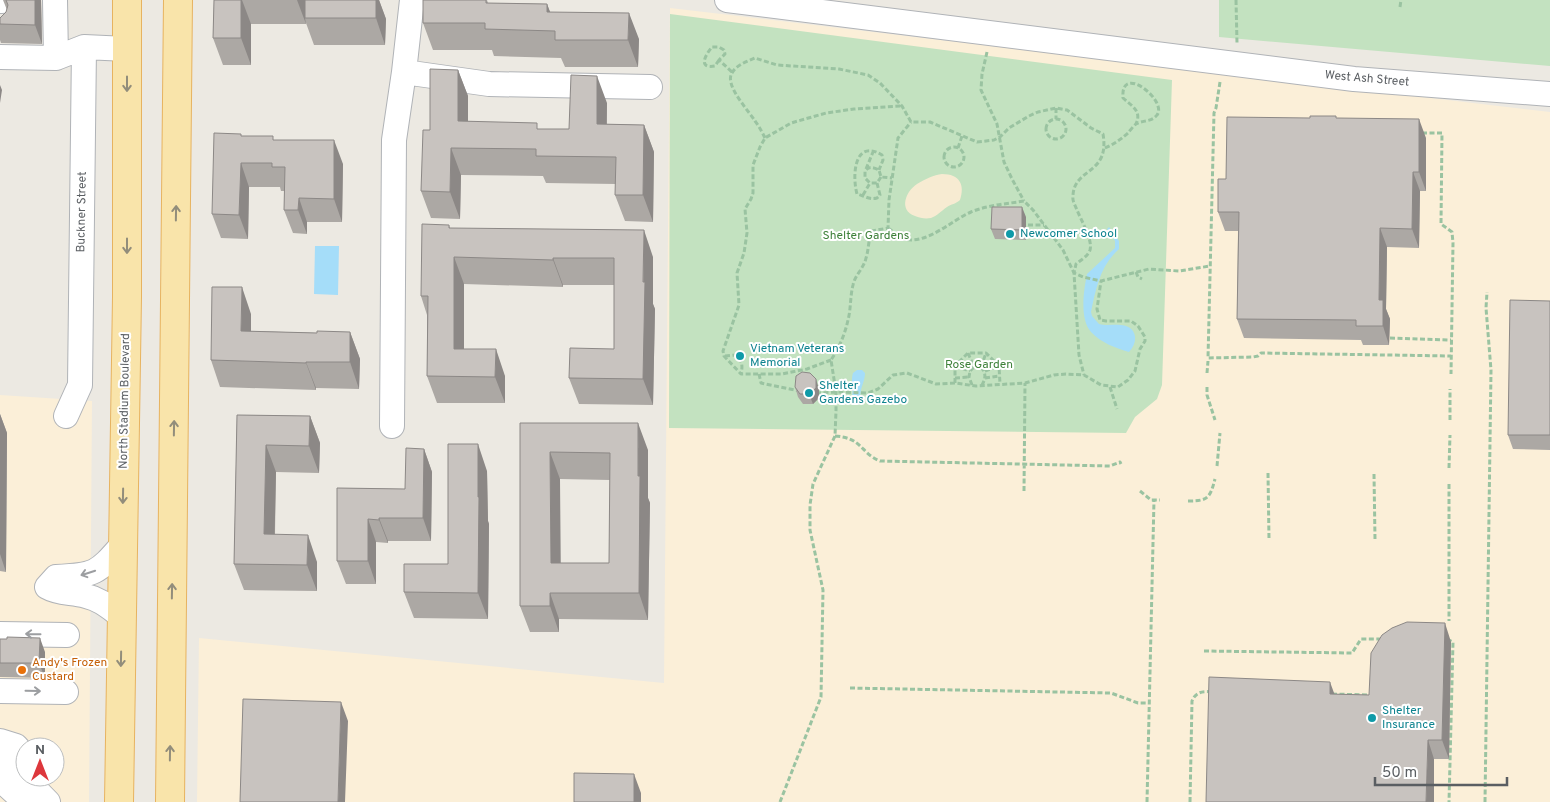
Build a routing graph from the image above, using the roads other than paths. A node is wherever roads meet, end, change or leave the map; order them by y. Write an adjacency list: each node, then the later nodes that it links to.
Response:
1 (128, 0): 7 (main road, North Stadium Boulevard)
2 (412, 0): 10 (street)
3 (727, 0): 12 (street, West Ash Street)
4 (181, 5): 36 (main road, one-way to 4)
5 (52, 10): 9 (street)
6 (84, 47): 7 (street); 9 (street); 13 (street, Buckner Street)
7 (127, 49): 15 (main road, North Stadium Boulevard, one-way to 15)
8 (0, 57): 9 (street)
9 (56, 58)
10 (404, 72): 11 (street); 14 (street)
11 (650, 88)
12 (1550, 94)
13 (66, 416)
14 (392, 426)
15 (122, 545): 16 (main road, North Stadium Boulevard); 16 (street, one-way to 16)
16 (122, 616): 35 (main road, North Stadium Boulevard, one-way to 35)
17 (0, 634): 18 (street, one-way to 17)
18 (67, 634)
19 (0, 691): 20 (street, one-way to 20)
20 (66, 692)
21 (0, 741): 23 (street)
22 (0, 746): 25 (street)
23 (15, 746)
24 (0, 753): 34 (street)
25 (15, 758)
26 (0, 767): 33 (street)
27 (0, 778): 32 (street)
28 (40, 787): 34 (street)
29 (45, 787): 34 (street)
30 (0, 792): 31 (street)
31 (14, 802)
32 (35, 802)
33 (44, 802)
34 (51, 802)
35 (119, 802)
36 (170, 802)

